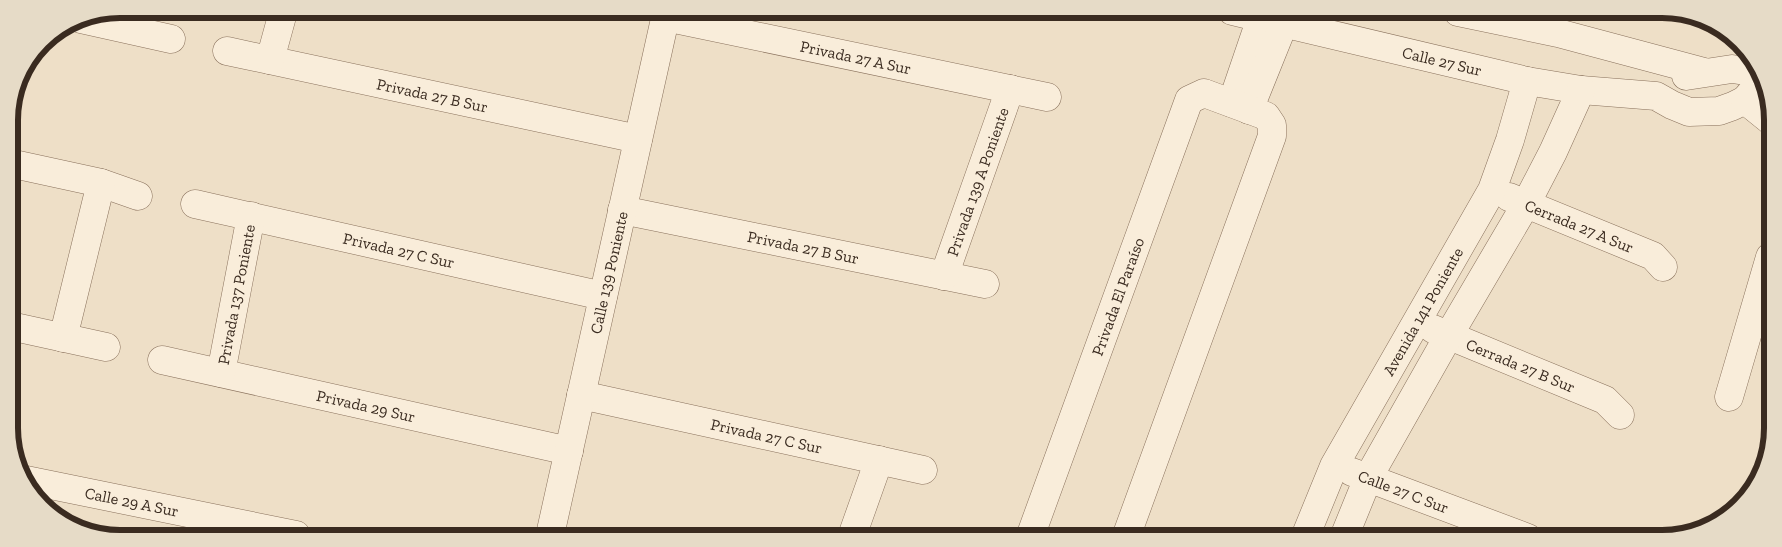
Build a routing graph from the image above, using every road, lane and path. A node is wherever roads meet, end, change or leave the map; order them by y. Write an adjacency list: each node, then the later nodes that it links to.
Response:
1 (282, 18): 12 (street)
2 (665, 18): 23 (street, Calle 139 Poniente)
3 (684, 18): 16 (street, Privada 27 A Sur)
4 (1259, 18): 8 (street, Calle 27 Sur)
5 (1514, 18): 9 (street)
6 (101, 19): 7 (street)
7 (133, 20): 10 (street)
8 (1272, 21): 15 (street, Calle 27 Sur); 21 (street)
9 (1560, 23): 13 (street)
10 (171, 39)
11 (228, 51): 12 (street, Privada 27 B Sur)
12 (270, 60): 23 (street, Privada 27 B Sur)
13 (1704, 72): 14 (street); 19 (street)
14 (1753, 72)
15 (1527, 81): 17 (street, Calle 27 Sur); 26 (street, Avenida 141 Poniente)
16 (1010, 89): 20 (street, Privada 27 A Sur); 33 (street, Privada 139 A Poniente)
17 (1581, 90): 19 (street, Calle 27 Sur); 29 (street)
18 (1753, 90): 19 (street, Calle 27 Sur); 22 (street)
19 (1656, 96)
20 (1047, 97)
21 (1240, 106): 53 (street, Privada El Paraíso); 54 (street, Privada El Paraíso)
22 (1764, 109)
23 (638, 139): 30 (street, Calle 139 Poniente)
24 (18, 165): 25 (street)
25 (102, 183): 27 (street); 40 (street)
26 (1492, 190): 29 (street, Cerrada 27 A Sur); 37 (street, Avenida 141 Poniente)
27 (138, 196)
28 (195, 204): 31 (street, Privada 27 C Sur)
29 (1526, 204): 32 (street, Cerrada 27 A Sur); 39 (street)
30 (622, 210): 33 (street, Privada 27 B Sur); 36 (street, Calle 139 Poniente)
31 (251, 216): 36 (street, Privada 27 C Sur); 43 (street, Privada 137 Poniente)
32 (1663, 267)
33 (944, 276): 35 (street, Privada 27 B Sur)
34 (1764, 277): 45 (street)
35 (985, 284)
36 (603, 296): 44 (street, Calle 139 Poniente)
37 (1416, 322): 39 (street, Cerrada 27 B Sur); 49 (street, Avenida 141 Poniente)
38 (18, 328): 40 (street)
39 (1449, 335): 46 (street, Cerrada 27 B Sur); 51 (street)
40 (63, 338): 41 (street)
41 (106, 347)
42 (162, 360): 43 (street, Privada 29 Sur)
43 (221, 373): 47 (street, Privada 29 Sur)
44 (582, 395): 47 (street, Calle 139 Poniente); 48 (street, Privada 27 C Sur)
45 (1729, 397)
46 (1620, 415)
47 (569, 451): 59 (street, Calle 139 Poniente)
48 (879, 460): 50 (street, Privada 27 C Sur); 60 (street)
49 (1334, 466): 51 (street, Calle 27 C Sur); 55 (street, Avenida 141 Poniente)
50 (924, 470)
51 (1368, 478): 56 (street); 57 (street, Calle 27 C Sur)
52 (35, 484): 58 (street, Calle 29 A Sur)
53 (1032, 529)
54 (1129, 529)
55 (1308, 529)
56 (1347, 529)
57 (1504, 529)
58 (270, 530)
59 (551, 530)
60 (854, 530)

